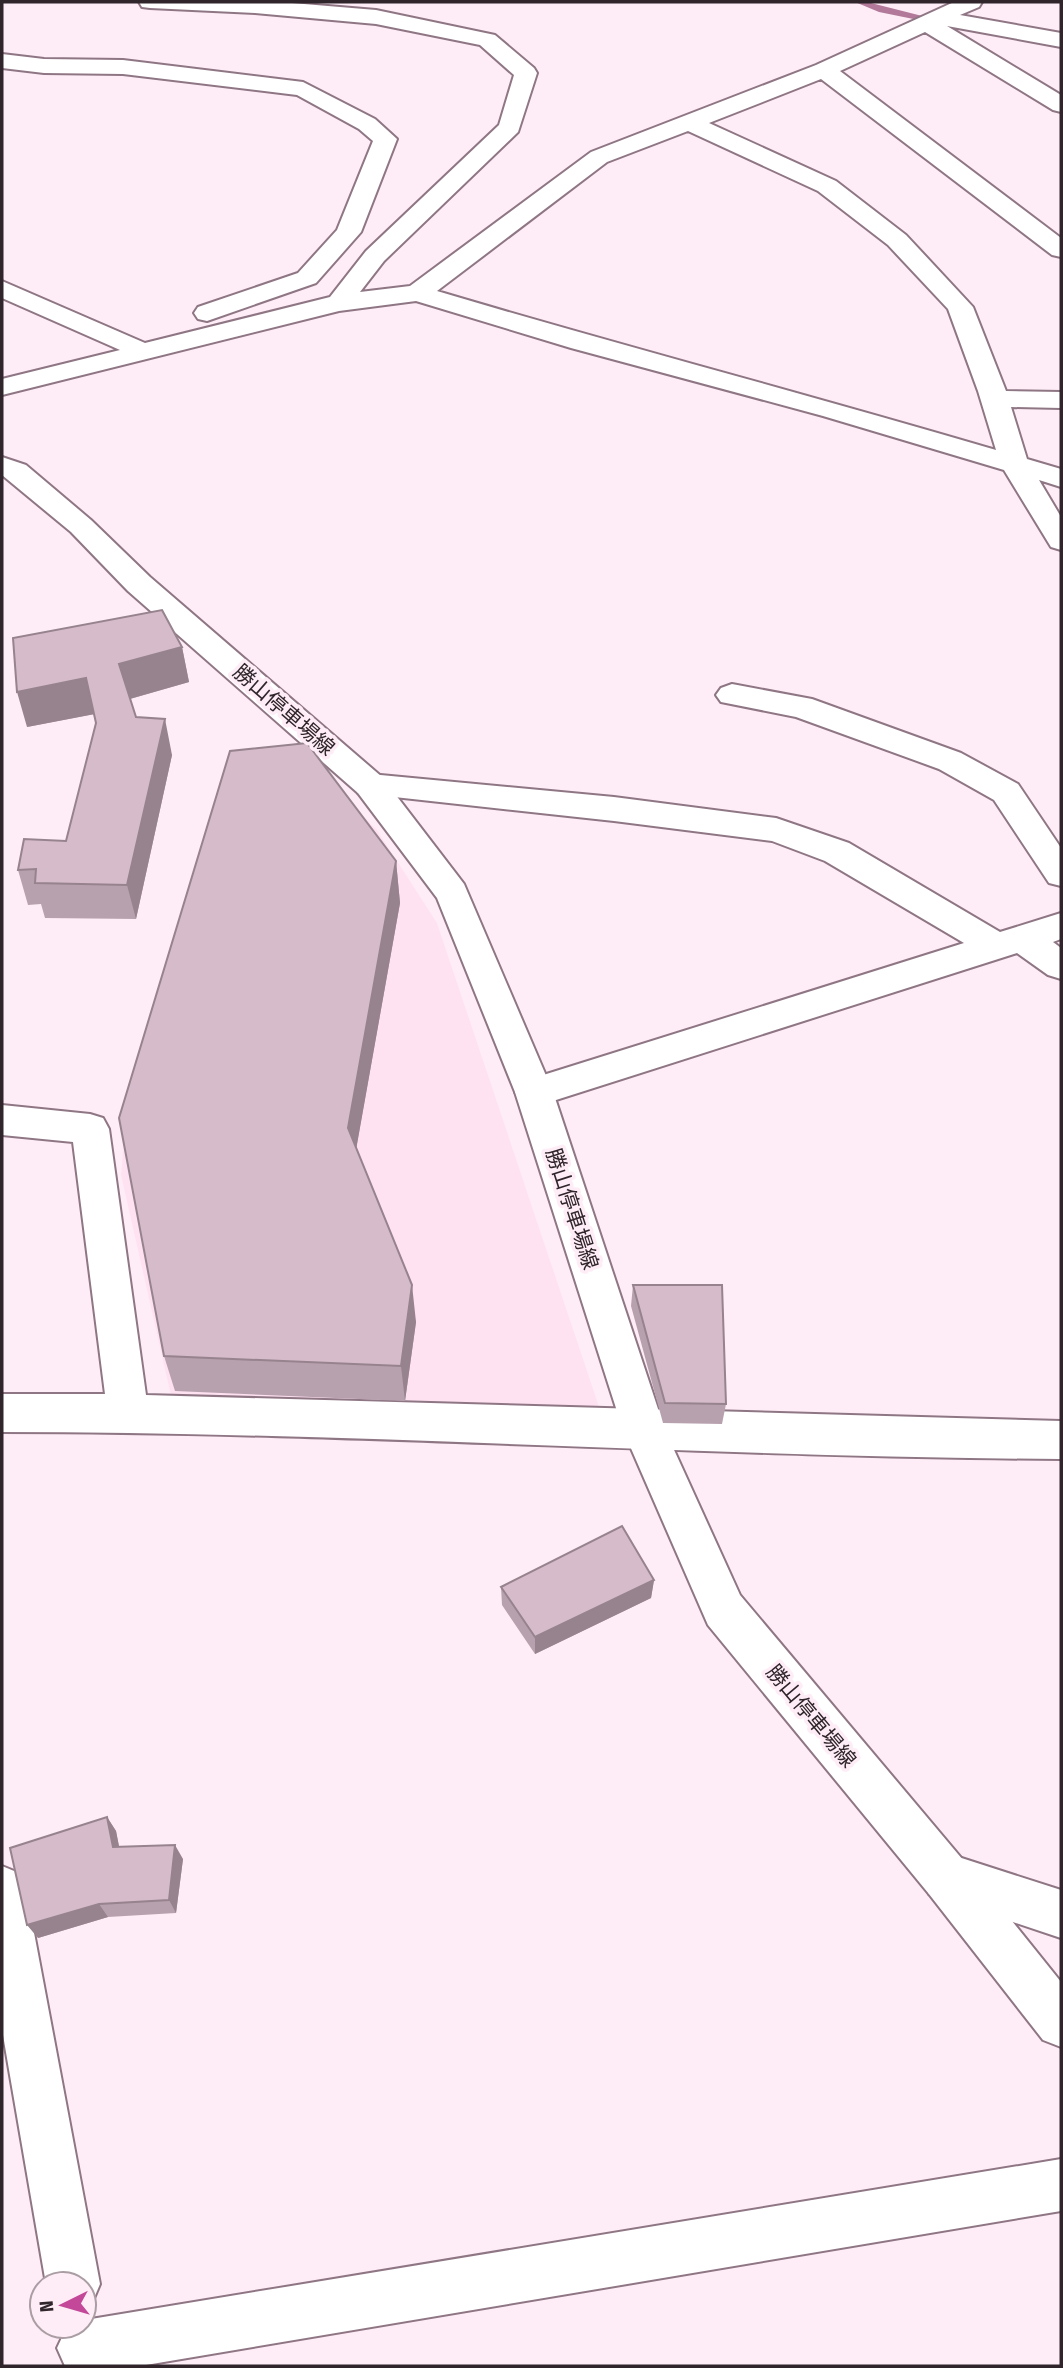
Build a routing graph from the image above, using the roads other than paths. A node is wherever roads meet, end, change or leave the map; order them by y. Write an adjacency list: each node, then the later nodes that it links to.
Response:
1 (150, 2): 12 (street)
2 (971, 2): 3 (street)
3 (932, 20): 4 (street); 6 (street); 7 (street)
4 (1061, 40)
5 (2, 61): 13 (street)
6 (824, 70): 8 (street); 9 (street)
7 (1061, 105)
8 (689, 122): 11 (street); 15 (street)
9 (1061, 250)
10 (2, 289): 13 (street)
11 (417, 293): 12 (street); 18 (street)
12 (339, 303): 13 (street)
13 (126, 351): 14 (street)
14 (2, 387)
15 (995, 399): 16 (street); 18 (street)
16 (1061, 400)
17 (2, 465): 22 (street, 勝山停車場線)
18 (1016, 465): 19 (street); 20 (street)
19 (1061, 478)
20 (1061, 541)
21 (732, 695): 23 (street)
22 (370, 785): 25 (street); 27 (street, 勝山停車場線)
23 (1061, 874)
24 (1061, 926): 25 (street)
25 (1009, 942): 26 (street); 27 (street)
26 (1061, 966)
27 (534, 1092): 31 (street, 勝山停車場線)
28 (2, 1120): 30 (street)
29 (2, 1413): 30 (street)
30 (128, 1413): 31 (street)
31 (644, 1430): 32 (street); 33 (street, 勝山停車場線)
32 (1061, 1440)
33 (946, 1877): 35 (street); 36 (street, 勝山停車場線)
34 (2, 1890): 38 (street)
35 (1061, 1914)
36 (1061, 2022)
37 (1061, 2185): 39 (street)
38 (71, 2270)
39 (86, 2347)

